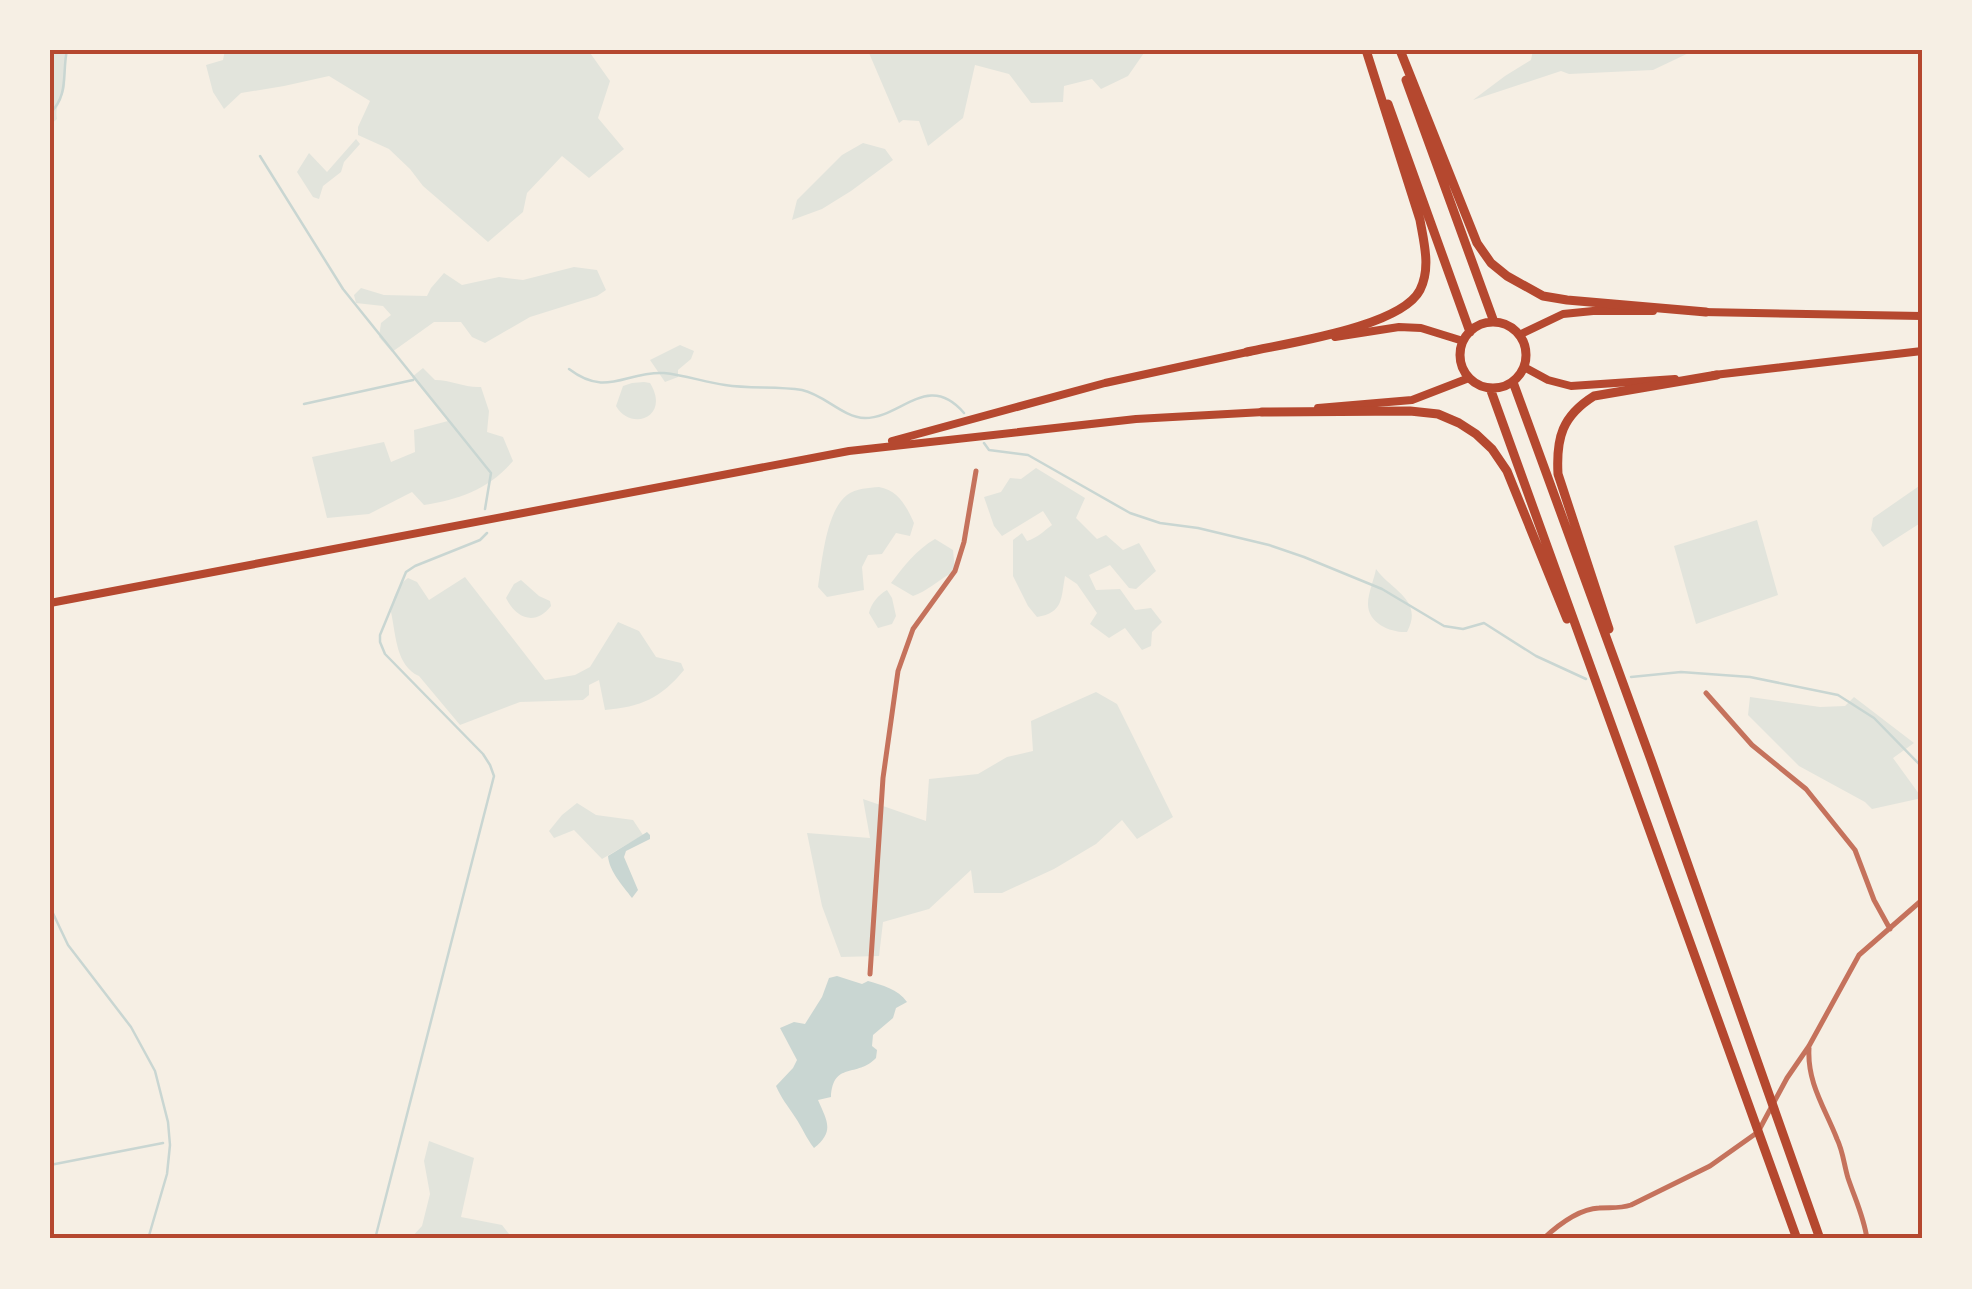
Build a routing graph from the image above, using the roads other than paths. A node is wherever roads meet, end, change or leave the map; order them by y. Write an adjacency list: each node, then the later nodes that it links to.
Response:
1 (1367, 50): 7 (highway); 9 (highway)
2 (1398, 50): 3 (highway); 5 (highway)
3 (1706, 312): 4 (main road); 6 (main road)
4 (1922, 316)
5 (1494, 322): 6 (highway); 7 (highway)
6 (1519, 335): 10 (highway)
7 (1466, 337): 9 (main road); 12 (highway)
8 (1922, 351): 11 (main road)
9 (1247, 352): 16 (main road)
10 (1524, 367): 11 (main road); 13 (highway)
11 (1717, 375): 20 (highway)
12 (1469, 378): 14 (highway); 15 (main road)
13 (1513, 382): 14 (highway); 20 (highway)
14 (1490, 388): 21 (highway)
15 (1262, 412): 16 (main road); 21 (highway)
16 (864, 449): 18 (main road)
17 (976, 471): 24 (street)
18 (50, 603)
19 (1706, 693): 23 (street)
20 (1651, 760): 26 (highway)
21 (1627, 766): 27 (highway)
22 (1922, 900): 23 (street)
23 (1890, 929): 25 (street)
24 (870, 974)
25 (1809, 1046): 26 (street); 31 (street)
26 (1772, 1107): 27 (street); 30 (highway)
27 (1758, 1132): 28 (street); 29 (highway)
28 (1543, 1239)
29 (1797, 1239)
30 (1820, 1239)
31 (1866, 1239)

